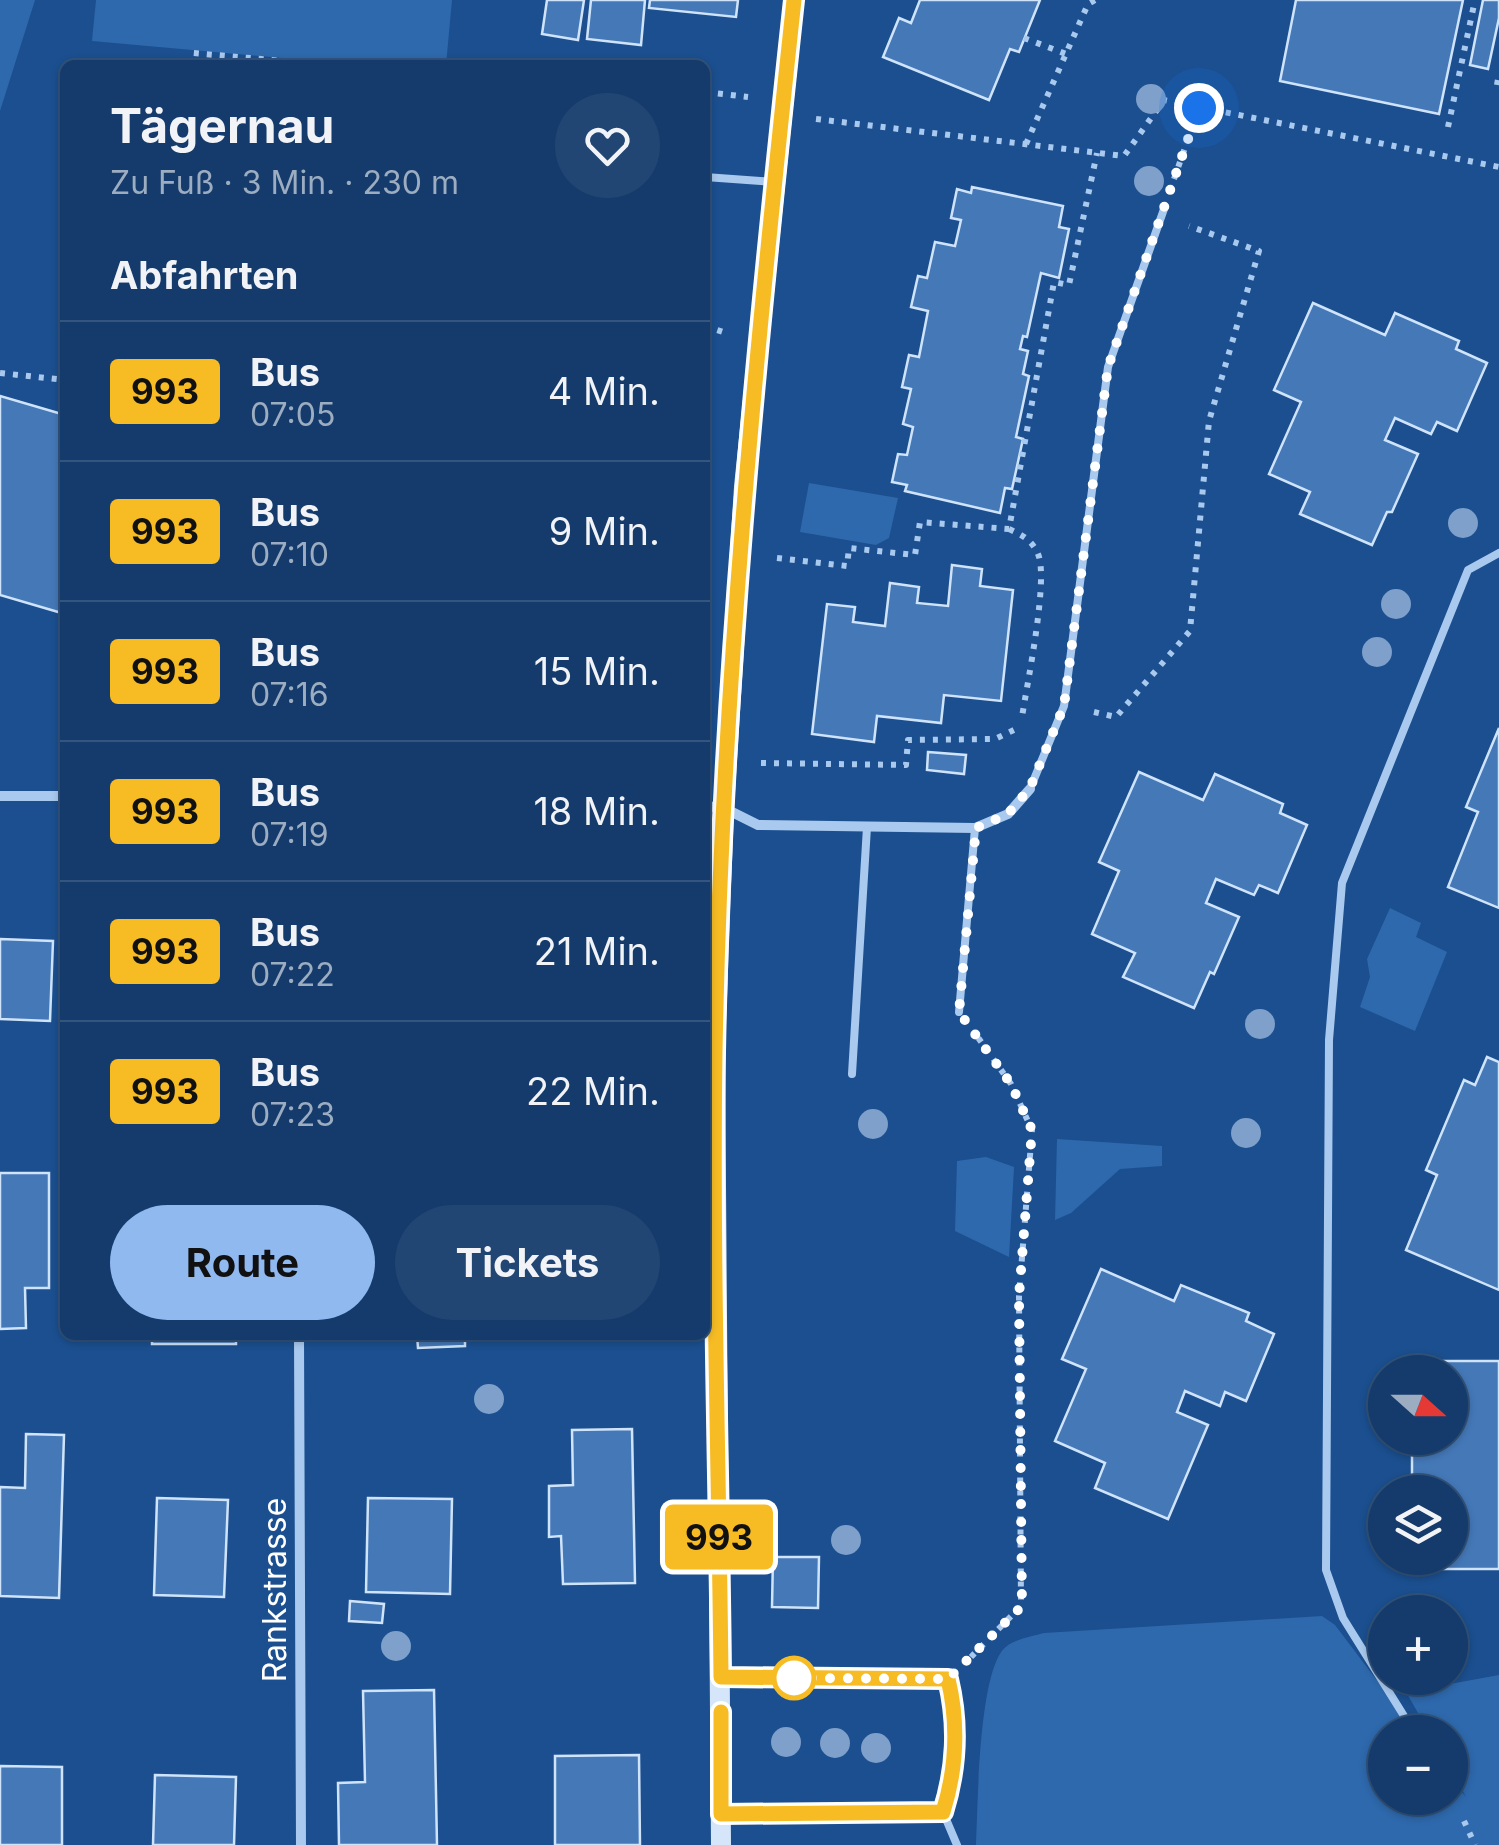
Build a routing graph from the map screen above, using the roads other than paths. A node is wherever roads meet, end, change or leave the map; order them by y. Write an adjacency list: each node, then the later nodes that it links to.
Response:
1 (794, 0): 3 (street)
2 (710, 177): 3 (lane)
3 (774, 182): 9 (street)
4 (1163, 213): 6 (lane)
5 (1499, 553): 16 (lane)
6 (1030, 788): 11 (street)
7 (0, 796): 8 (street)
8 (60, 796)
9 (715, 807): 10 (street); 15 (street)
10 (867, 827): 11 (street); 13 (lane)
11 (976, 828): 12 (lane)
12 (959, 1012)
13 (852, 1074)
14 (299, 1340): 19 (street, Rankstrasse)
15 (721, 1677): 17 (lane); 18 (street)
16 (1403, 1715)
17 (943, 1812): 18 (lane); 21 (lane)
18 (721, 1814): 20 (street)
19 (301, 1845)
20 (721, 1845)
21 (957, 1845)

